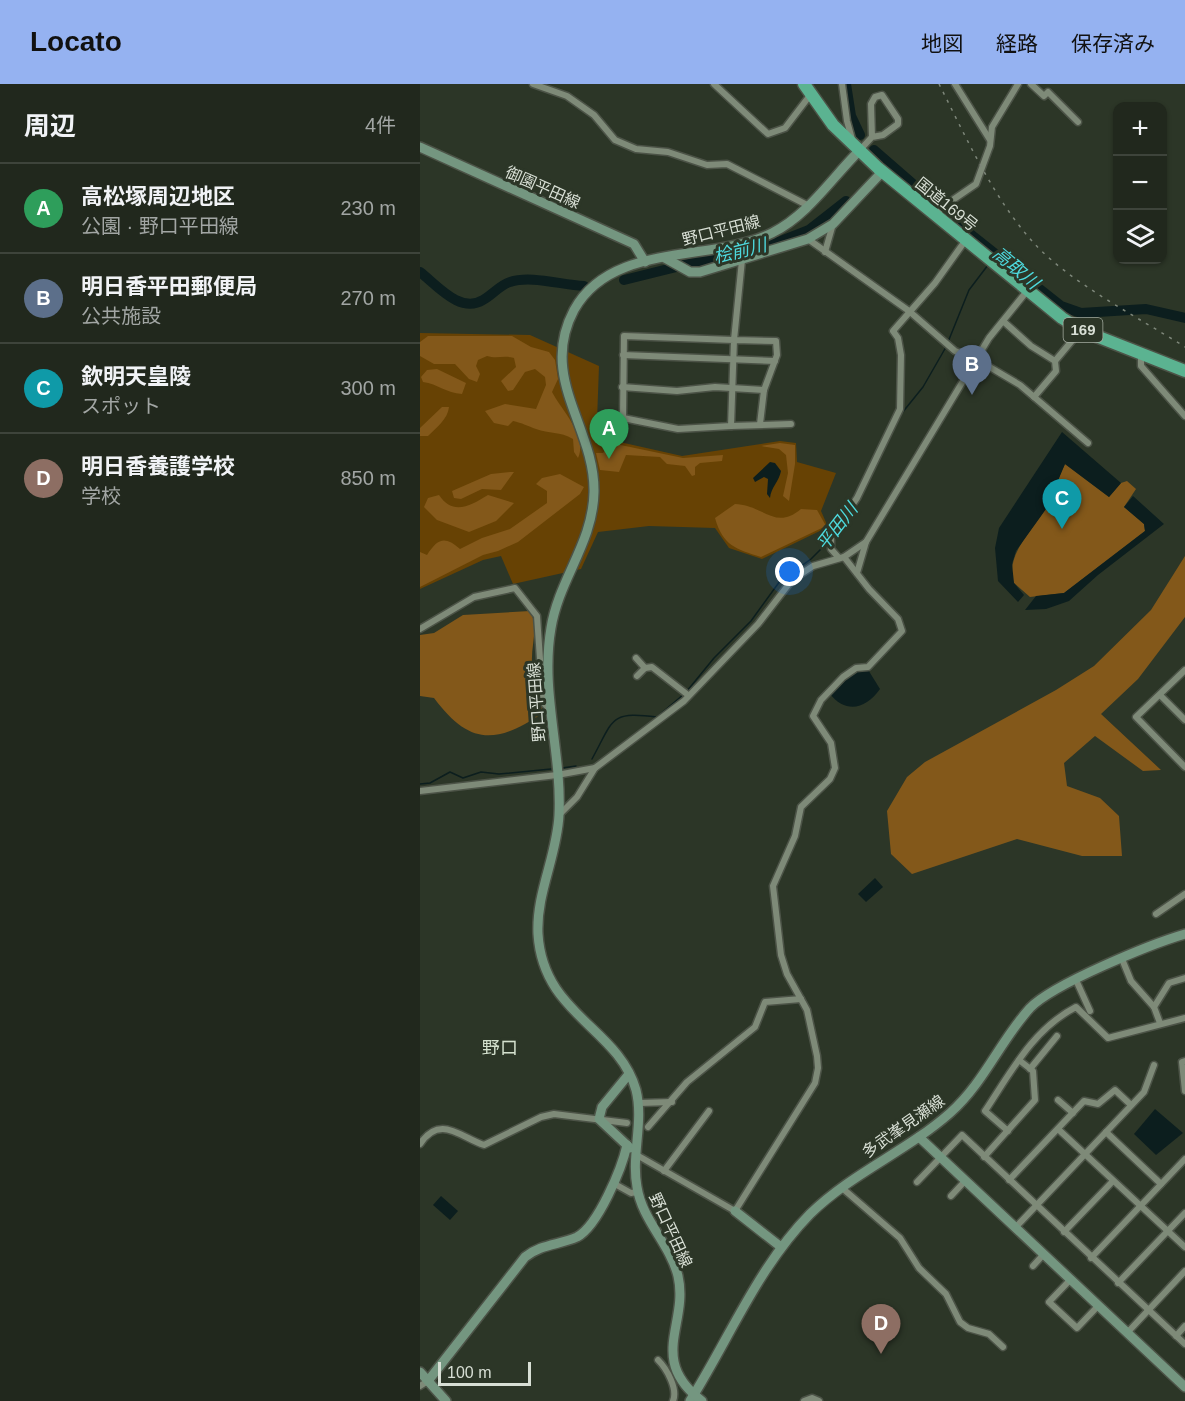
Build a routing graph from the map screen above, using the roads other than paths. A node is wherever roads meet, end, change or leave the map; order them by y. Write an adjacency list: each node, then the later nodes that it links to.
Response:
1 (533, 84): 14 (street)
2 (714, 84): 7 (street)
3 (842, 84): 12 (street)
4 (956, 84): 10 (street)
5 (1018, 84): 10 (street)
6 (1030, 84): 8 (street)
7 (807, 89): 12 (highway, 国道169号 / 169)
8 (1078, 122)
9 (872, 137): 9 (street); 12 (street)
10 (990, 140): 15 (street)
11 (420, 147): 22 (main road, 御園平田線)
12 (859, 151): 13 (highway, 国道169号 / 169); 14 (main road, 野口平田線)
13 (882, 172): 15 (highway, 国道169号 / 169); 16 (main road)
14 (809, 206): 21 (main road, 野口平田線)
15 (935, 216): 18 (highway, 国道169号 / 169)
16 (833, 224): 17 (main road); 19 (street)
17 (808, 239): 19 (street); 20 (main road)
18 (965, 241): 23 (highway, 国道169号 / 169); 24 (street)
19 (825, 252): 24 (street)
20 (742, 260): 21 (main road); 27 (street)
21 (668, 261): 22 (main road, 野口平田線)
22 (645, 262): 54 (main road, 野口平田線)
23 (1027, 291): 25 (street); 26 (highway, 国道169号 / 169)
24 (909, 311): 31 (street); 45 (street)
25 (1003, 321): 31 (street); 33 (street)
26 (1081, 330): 28 (highway, 国道169号 / 169); 33 (street)
27 (734, 340): 29 (street); 30 (street); 32 (street)
28 (1141, 352): 34 (highway, 国道169号 / 169); 39 (street)
29 (622, 355): 30 (street); 35 (street)
30 (733, 358): 32 (street); 36 (street)
31 (976, 359): 38 (street); 44 (street)
32 (774, 361): 37 (street)
33 (1055, 361): 38 (street)
34 (1185, 371)
35 (622, 387): 36 (street); 42 (street)
36 (731, 388): 37 (street); 42 (street)
37 (764, 390): 40 (street)
38 (1034, 397): 43 (street)
39 (1185, 416)
40 (760, 424): 41 (street); 42 (street)
41 (791, 424)
42 (731, 426)
43 (1088, 442)
44 (866, 542): 45 (street); 46 (street)
45 (841, 558): 46 (street); 52 (street)
46 (857, 573): 67 (street)
47 (420, 629): 54 (street)
48 (636, 658): 49 (street)
49 (645, 668): 51 (street); 52 (street)
50 (1184, 672): 53 (street)
51 (637, 676)
52 (686, 694): 57 (street)
53 (1160, 694): 55 (street); 56 (street)
54 (549, 709): 58 (main road, 野口平田線)
55 (1185, 720)
56 (1185, 767)
57 (595, 768): 58 (street); 60 (street)
58 (557, 775): 59 (street); 60 (main road, 野口平田線)
59 (420, 791)
60 (559, 815): 77 (main road, 野口平田線)
61 (1185, 894): 62 (street)
62 (1156, 914)
63 (1185, 934): 64 (main road, 多武峯見瀬線)
64 (1122, 959): 66 (main road, 多武峯見瀬線); 68 (street)
65 (1185, 978): 68 (street)
66 (1076, 980): 69 (street); 91 (main road, 多武峯見瀬線)
67 (801, 999): 80 (street); 111 (street)
68 (1154, 1007): 71 (street)
69 (1090, 1011)
70 (1185, 1018): 71 (street)
71 (1160, 1023): 73 (street)
72 (1057, 1036): 76 (street)
73 (1019, 1060): 76 (street); 89 (street)
74 (1185, 1061): 78 (street)
75 (1154, 1065): 82 (street)
76 (1030, 1069): 89 (street)
77 (629, 1074): 81 (main road, 野口平田線); 85 (main road)
78 (1185, 1091)
79 (1058, 1100): 84 (street)
80 (672, 1102): 81 (street); 87 (street)
81 (639, 1103): 94 (main road, 野口平田線)
82 (1131, 1105): 84 (street); 90 (street)
83 (709, 1111): 99 (street)
84 (1073, 1113): 88 (street)
85 (599, 1119): 86 (street); 92 (street); 93 (main road)
86 (627, 1123)
87 (648, 1127)
88 (1058, 1129): 95 (street); 100 (street)
89 (1008, 1131): 96 (street)
90 (1106, 1132): 95 (street); 105 (street)
91 (919, 1137): 97 (main road); 106 (main road, 多武峯見瀬線)
92 (420, 1144)
93 (627, 1144): 94 (main road); 104 (main road)
94 (635, 1154): 99 (street); 107 (main road, 野口平田線)
95 (1085, 1154): 102 (street); 109 (street)
96 (984, 1157): 97 (street); 100 (street)
97 (940, 1158): 101 (main road); 103 (street)
98 (1185, 1159): 105 (street)
99 (663, 1171): 111 (street)
100 (1009, 1180): 109 (street)
101 (965, 1181): 108 (street); 113 (main road)
102 (1113, 1181): 110 (street); 115 (street)
103 (917, 1182)
104 (613, 1183): 107 (street); 133 (main road)
105 (1161, 1184): 110 (street)
106 (841, 1187): 116 (main road, 多武峯見瀬線); 130 (street)
107 (638, 1192): 135 (main road, 野口平田線)
108 (951, 1196)
109 (1037, 1205): 113 (street); 115 (street)
110 (1140, 1206): 114 (street); 119 (street)
111 (735, 1211): 116 (main road)
112 (1185, 1213): 114 (street)
113 (1015, 1228): 118 (main road)
114 (1168, 1231): 117 (street); 123 (street)
115 (1064, 1232): 119 (street)
116 (781, 1247): 135 (main road, 多武峯見瀬線)
117 (1185, 1247)
118 (1043, 1255): 120 (street); 122 (main road)
119 (1091, 1258): 123 (street)
120 (1033, 1266)
121 (1185, 1271): 125 (street)
122 (1070, 1280): 124 (main road); 124 (street)
123 (1118, 1283): 125 (street)
124 (1098, 1306): 127 (main road)
125 (1148, 1310): 127 (street); 128 (street)
126 (1185, 1326): 128 (street)
127 (1127, 1333): 134 (main road)
128 (1176, 1336): 129 (street)
129 (1185, 1344)
130 (1003, 1347)
131 (658, 1359): 137 (street)
132 (420, 1372): 133 (main road)
133 (424, 1383): 136 (main road)
134 (1185, 1387)
135 (692, 1398): 138 (main road)
136 (446, 1401)
137 (673, 1401)
138 (702, 1401)
139 (804, 1401): 140 (street)
140 (819, 1401)

